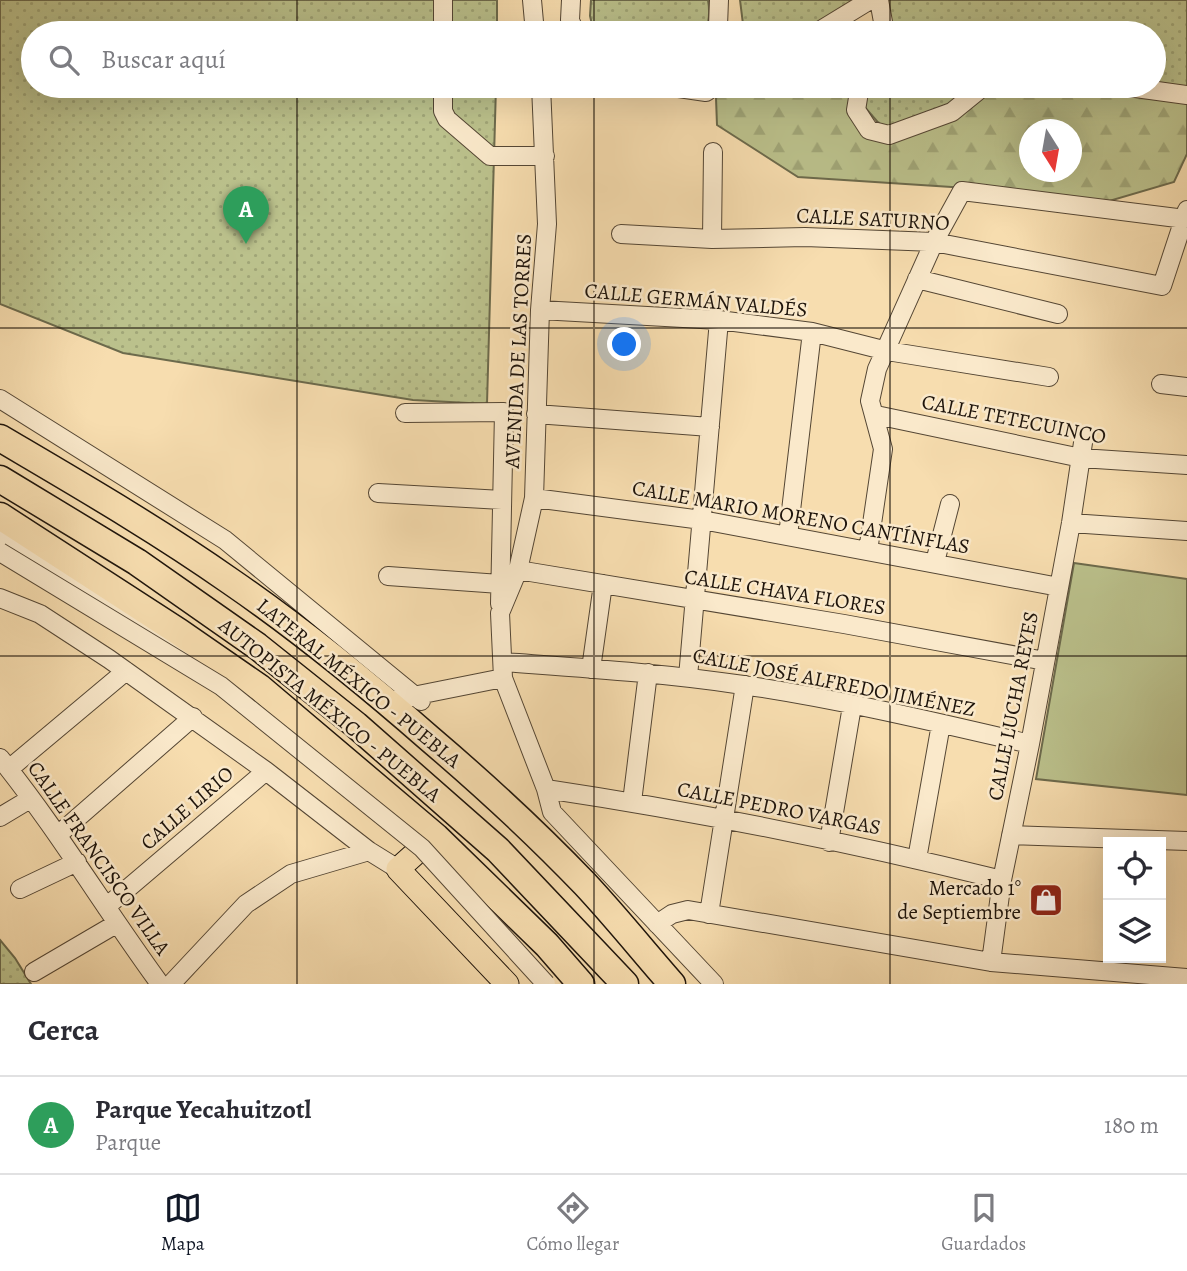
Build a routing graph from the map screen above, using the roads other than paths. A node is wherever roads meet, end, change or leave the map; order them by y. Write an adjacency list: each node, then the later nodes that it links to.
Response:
1 (443, 0): 7 (street)
2 (532, 0): 8 (street)
3 (571, 0): 9 (street)
4 (719, 0): 10 (street)
5 (870, 0): 11 (street)
6 (879, 0): 12 (street)
7 (443, 21)
8 (534, 21)
9 (570, 21)
10 (718, 21)
11 (836, 21)
12 (883, 21)
13 (1166, 92): 14 (street)
14 (1187, 95)
15 (443, 98): 20 (street)
16 (542, 98): 20 (street, AVENIDA DE LAS TORRES)
17 (858, 98): 18 (street)
18 (969, 98)
19 (713, 152): 23 (street)
20 (545, 156): 26 (street, AVENIDA DE LAS TORRES)
21 (1186, 215): 24 (street); 24 (street, CALLE SATURNO)
22 (621, 234): 23 (street, CALLE SATURNO)
23 (712, 239): 24 (street, CALLE SATURNO)
24 (934, 242): 25 (street)
25 (917, 279): 27 (street); 30 (street)
26 (540, 310): 28 (street, CALLE GERMÁN VALDÉS); 36 (street, AVENIDA DE LAS TORRES)
27 (1058, 314)
28 (719, 320): 29 (street, CALLE GERMÁN VALDÉS); 38 (street)
29 (813, 332): 30 (street, CALLE GERMÁN VALDÉS); 53 (street)
30 (887, 351): 31 (street, CALLE GERMÁN VALDÉS); 37 (street)
31 (1049, 377)
32 (1161, 384): 33 (street)
33 (1187, 387)
34 (0, 399): 72 (street)
35 (405, 413): 46 (street, AVENIDA DE LAS TORRES)
36 (536, 414): 38 (street); 45 (street, AVENIDA DE LAS TORRES)
37 (876, 415): 41 (street, CALLE TETECUINCO); 54 (street)
38 (710, 427): 49 (street)
39 (1084, 436): 41 (street, CALLE LUCHA REYES)
40 (0, 438): 72 (highway, LATERAL MÉXICO - PUEBLA)
41 (1081, 458): 42 (street, CALLE TETECUINCO); 50 (street, CALLE LUCHA REYES)
42 (1187, 465)
43 (0, 479): 110 (highway, AUTOPISTA MÉXICO - PUEBLA)
44 (377, 493): 46 (street)
45 (534, 498): 49 (street, CALLE MARIO MORENO CANTÍNFLAS); 57 (street, AVENIDA DE LAS TORRES)
46 (502, 500): 59 (street, AVENIDA DE LAS TORRES)
47 (950, 504): 56 (street)
48 (0, 516): 109 (highway, AUTOPISTA MÉXICO - PUEBLA)
49 (702, 520): 53 (street, CALLE MARIO MORENO CANTÍNFLAS); 63 (street)
50 (1071, 523): 51 (street); 61 (street, CALLE LUCHA REYES)
51 (1187, 531)
52 (0, 536): 108 (street)
53 (788, 536): 54 (street, CALLE MARIO MORENO CANTÍNFLAS)
54 (868, 551): 56 (street, CALLE MARIO MORENO CANTÍNFLAS)
55 (0, 552): 92 (highway); 107 (street, bridge)
56 (935, 562): 61 (street, CALLE MARIO MORENO CANTÍNFLAS)
57 (518, 570): 60 (street, CALLE CHAVA FLORES); 64 (street, AVENIDA DE LAS TORRES)
58 (388, 576): 59 (street)
59 (500, 584): 64 (street, AVENIDA DE LAS TORRES)
60 (603, 584): 63 (street, CALLE CHAVA FLORES); 66 (street)
61 (1059, 587): 65 (street, CALLE LUCHA REYES)
62 (0, 598): 68 (street)
63 (695, 600): 65 (street, CALLE CHAVA FLORES); 70 (street)
64 (500, 613): 67 (street, AVENIDA DE LAS TORRES)
65 (1045, 661): 76 (street, CALLE LUCHA REYES)
66 (591, 669): 67 (street, CALLE JOSÉ ALFREDO JIMÉNEZ); 69 (street, CALLE JOSÉ ALFREDO JIMÉNEZ)
67 (503, 670): 72 (street); 79 (street, AVENIDA DE LAS TORRES)
68 (126, 671): 74 (street); 77 (street)
69 (648, 673): 70 (street, CALLE JOSÉ ALFREDO JIMÉNEZ); 81 (street)
70 (688, 677): 71 (street, CALLE JOSÉ ALFREDO JIMÉNEZ)
71 (745, 685): 73 (street, CALLE JOSÉ ALFREDO JIMÉNEZ); 83 (street)
72 (413, 701): 111 (highway, LATERAL MÉXICO - PUEBLA)
73 (852, 706): 75 (street, CALLE JOSÉ ALFREDO JIMÉNEZ); 89 (street)
74 (193, 717): 78 (street); 84 (street)
75 (941, 724): 76 (street, CALLE JOSÉ ALFREDO JIMÉNEZ); 91 (street)
76 (1030, 744): 85 (street, CALLE LUCHA REYES)
77 (5, 763): 80 (street, CALLE FRANCISCO VILLA)
78 (266, 771): 90 (street); 96 (street, CALLE LIRIO)
79 (546, 789): 81 (street, CALLE PEDRO VARGAS); 99 (street, AVENIDA DE LAS TORRES)
80 (30, 799): 82 (street); 84 (street, CALLE FRANCISCO VILLA)
81 (632, 802): 83 (street, CALLE PEDRO VARGAS)
82 (0, 817)
83 (724, 819): 89 (street, CALLE PEDRO VARGAS); 97 (street)
84 (59, 834): 93 (street, CALLE FRANCISCO VILLA)
85 (1011, 835): 86 (street); 94 (street, CALLE LUCHA REYES)
86 (1103, 840)
87 (1166, 841): 88 (street)
88 (1187, 841)
89 (828, 842): 91 (street, CALLE PEDRO VARGAS)
90 (369, 851): 92 (street); 105 (street)
91 (917, 859): 94 (street, CALLE PEDRO VARGAS)
92 (407, 861): 106 (main road); 107 (highway)
93 (78, 862): 95 (street); 96 (street, CALLE FRANCISCO VILLA)
94 (1002, 880): 100 (street, CALLE LUCHA REYES)
95 (20, 889)
96 (106, 907): 98 (street, CALLE FRANCISCO VILLA)
97 (709, 914): 99 (street); 100 (street)
98 (116, 924): 101 (street); 104 (street, CALLE FRANCISCO VILLA)
99 (657, 924): 112 (street, AVENIDA DE LAS TORRES)
100 (991, 962): 102 (street)
101 (34, 972)
102 (1133, 972): 103 (street)
103 (1187, 978)
104 (160, 984)
105 (172, 984)
106 (507, 984)
107 (544, 984)
108 (557, 984)
109 (581, 984)
110 (625, 984)
111 (672, 984)
112 (713, 984)

